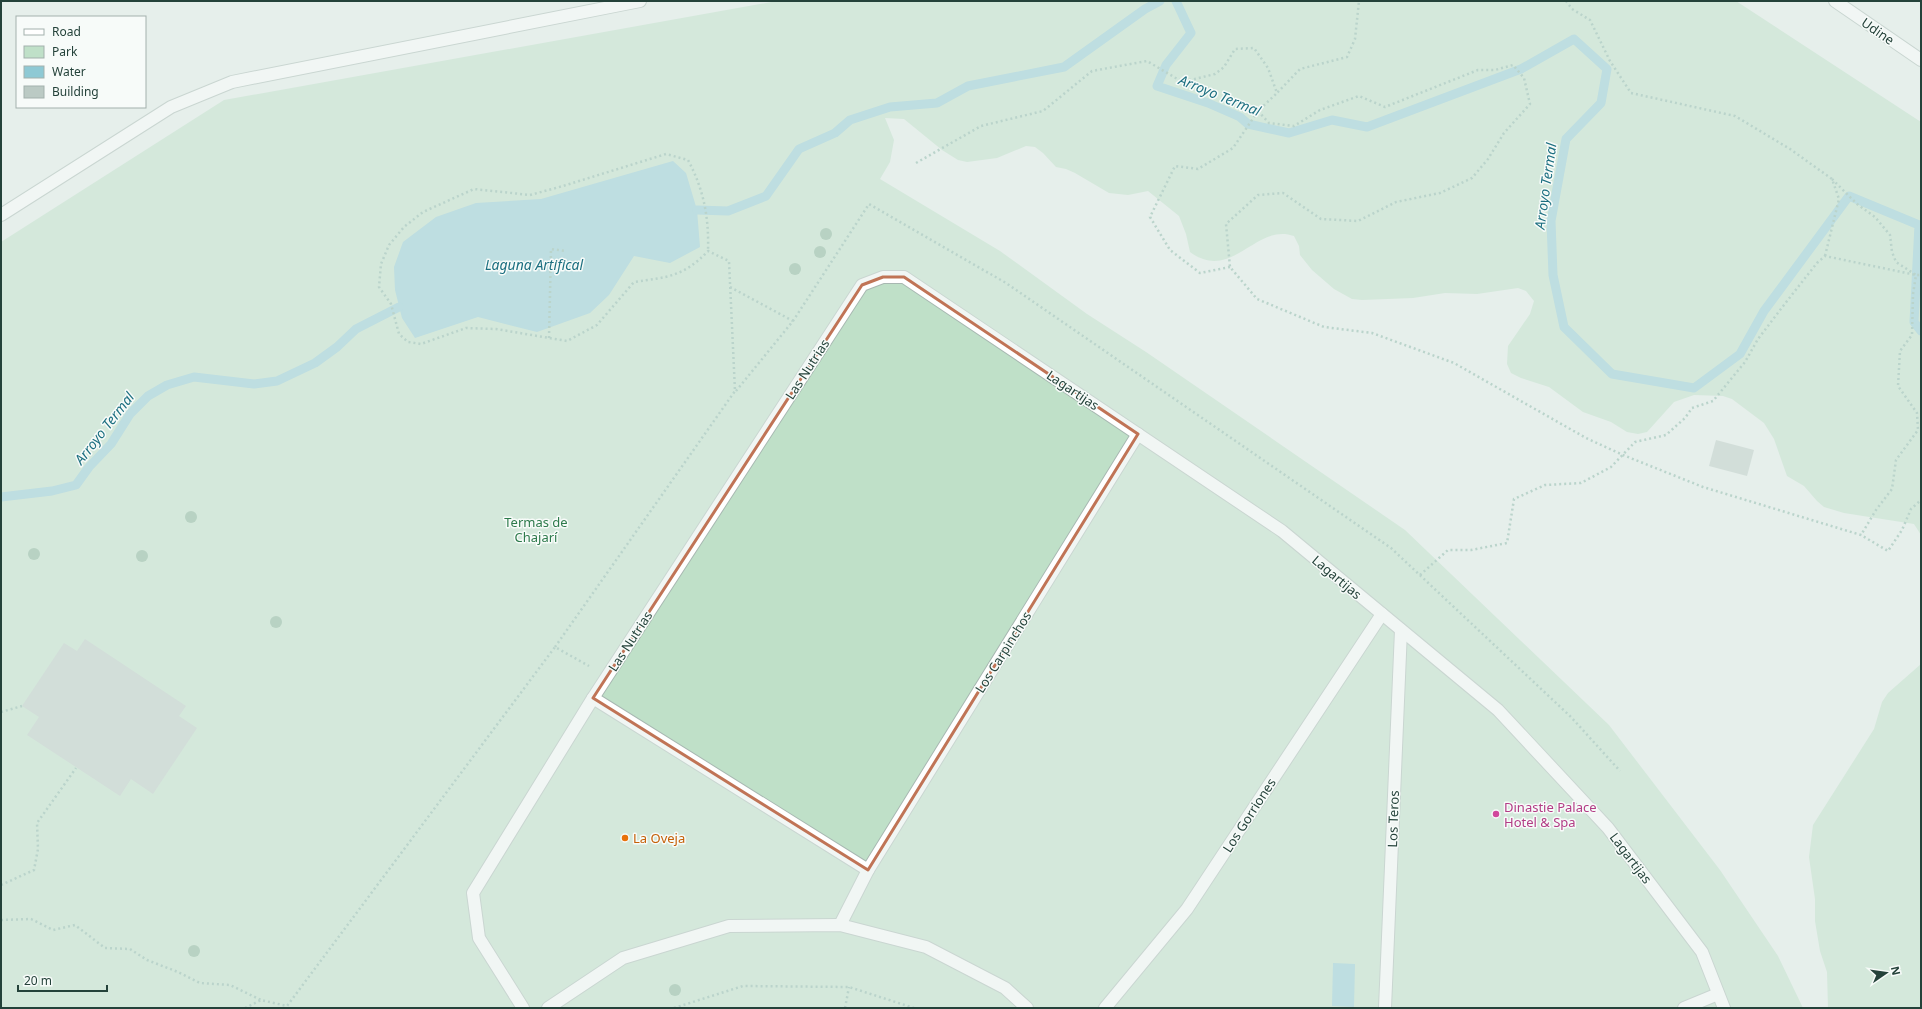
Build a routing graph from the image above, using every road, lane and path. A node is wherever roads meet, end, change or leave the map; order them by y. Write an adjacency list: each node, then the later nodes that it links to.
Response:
1 (640, 1): 10 (street)
2 (1359, 1): 6 (path)
3 (1566, 1): 9 (path)
4 (1836, 1): 5 (street, Udine)
5 (1921, 60)
6 (1277, 93): 7 (path); 8 (path)
7 (1258, 111): 14 (path); 14 (path)
8 (916, 163)
9 (1832, 179): 13 (path); 15 (path)
10 (1, 215)
11 (565, 250): 20 (path)
12 (708, 251): 18 (path); 20 (path); 20 (path)
13 (1826, 256): 15 (path); 22 (path)
14 (1230, 267): 22 (path)
15 (1916, 275): 16 (path); 24 (path)
16 (1921, 275)
17 (862, 285): 21 (street, Lagartijas); 29 (street, Las Nutrias)
18 (730, 287): 19 (path); 28 (path)
19 (793, 321)
20 (549, 338)
21 (1138, 434): 26 (street, Lagartijas); 34 (street, Los Carpinchos)
22 (1623, 455): 24 (path); 25 (path)
23 (1921, 500): 24 (path)
24 (1861, 535)
25 (1420, 575)
26 (1382, 614): 27 (street, Lagartijas); 49 (street, Los Gorriones)
27 (1401, 630): 39 (street, Lagartijas); 50 (street, Los Teros)
28 (555, 647): 29 (path); 41 (path)
29 (607, 676): 30 (street, Las Nutrias)
30 (593, 698): 34 (street); 43 (street, Las Nutrias)
31 (22, 706): 32 (path)
32 (1, 712)
33 (76, 768): 35 (path)
34 (868, 870): 37 (street, Los Carpinchos)
35 (1, 885)
36 (1, 920): 40 (path)
37 (840, 925): 44 (street); 48 (street)
38 (849, 987): 45 (path); 46 (path); 47 (path)
39 (1718, 994): 51 (street); 52 (street, Lagartijas)
40 (261, 1000): 41 (path); 42 (path)
41 (286, 1007)
42 (245, 1008)
43 (523, 1008)
44 (548, 1008)
45 (674, 1008)
46 (845, 1008)
47 (914, 1008)
48 (1027, 1008)
49 (1104, 1008)
50 (1385, 1008)
51 (1684, 1008)
52 (1724, 1008)

